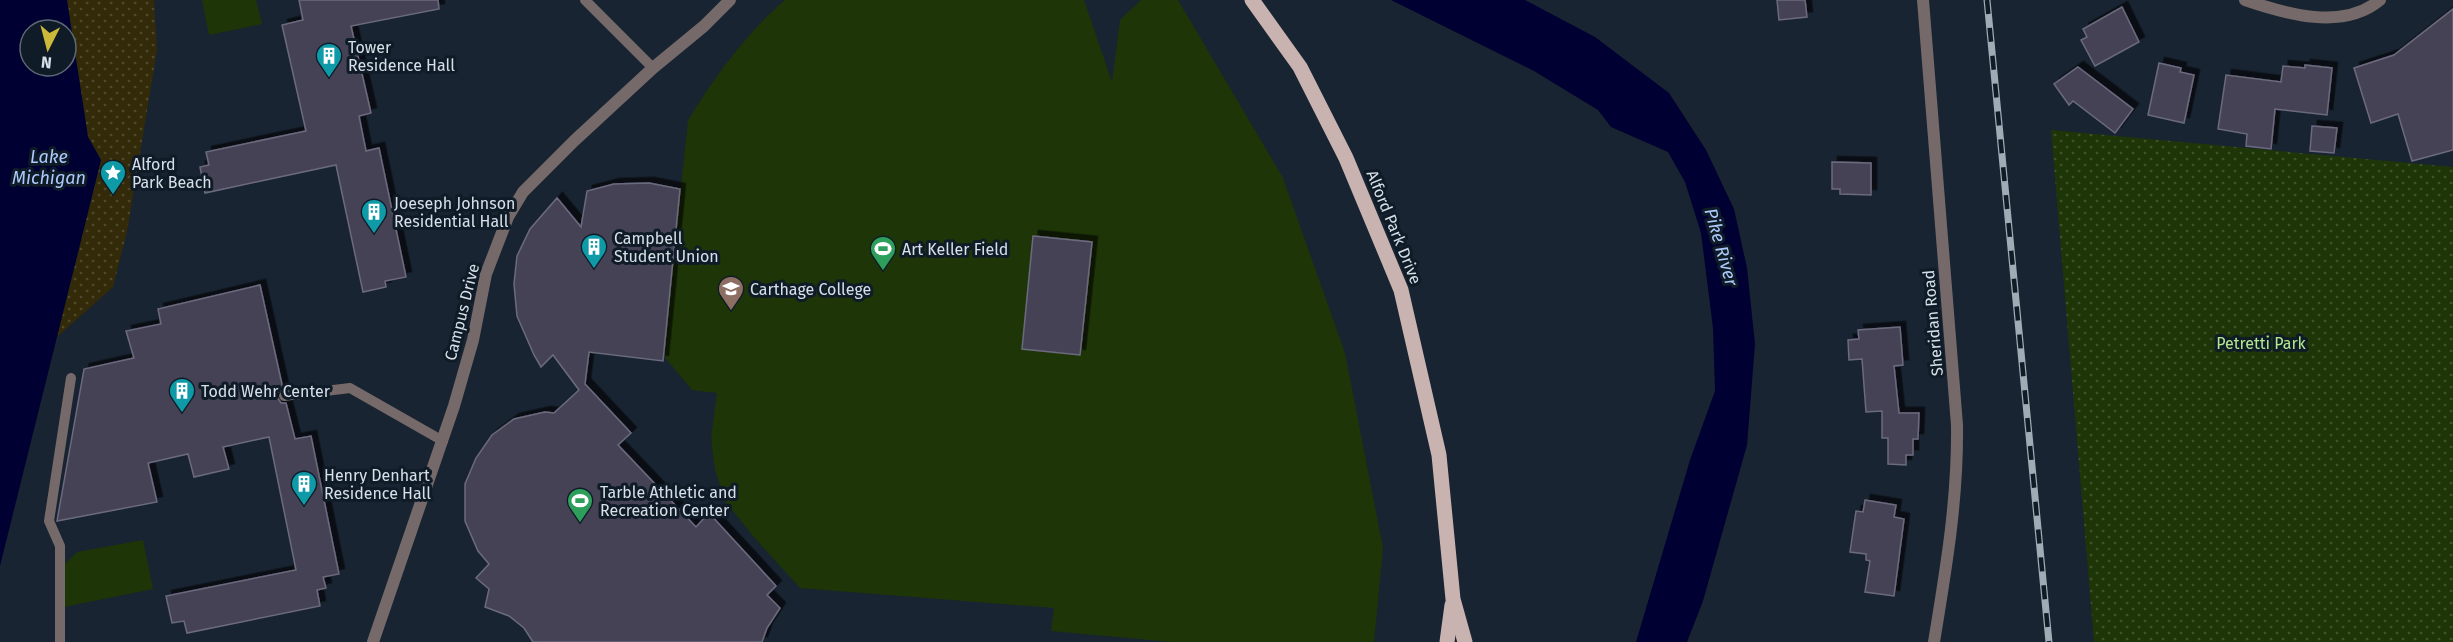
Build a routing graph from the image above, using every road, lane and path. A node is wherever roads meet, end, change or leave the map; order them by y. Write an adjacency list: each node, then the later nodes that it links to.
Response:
1 (585, 0): 7 (lane)
2 (730, 0): 7 (street, Campus Drive)
3 (1252, 0): 11 (main road, Alford Park Drive)
4 (1923, 0): 16 (street, Sheridan Road)
5 (2245, 0): 6 (street)
6 (2380, 0)
7 (653, 68): 10 (street, Campus Drive)
8 (71, 378): 12 (lane)
9 (284, 396): 10 (lane)
10 (442, 441): 13 (street, Campus Drive)
11 (1453, 599): 14 (main road, Alford Park Drive); 15 (main road, Alford Park Drive)
12 (60, 642)
13 (373, 642)
14 (1447, 642)
15 (1465, 642)
16 (1934, 642)

